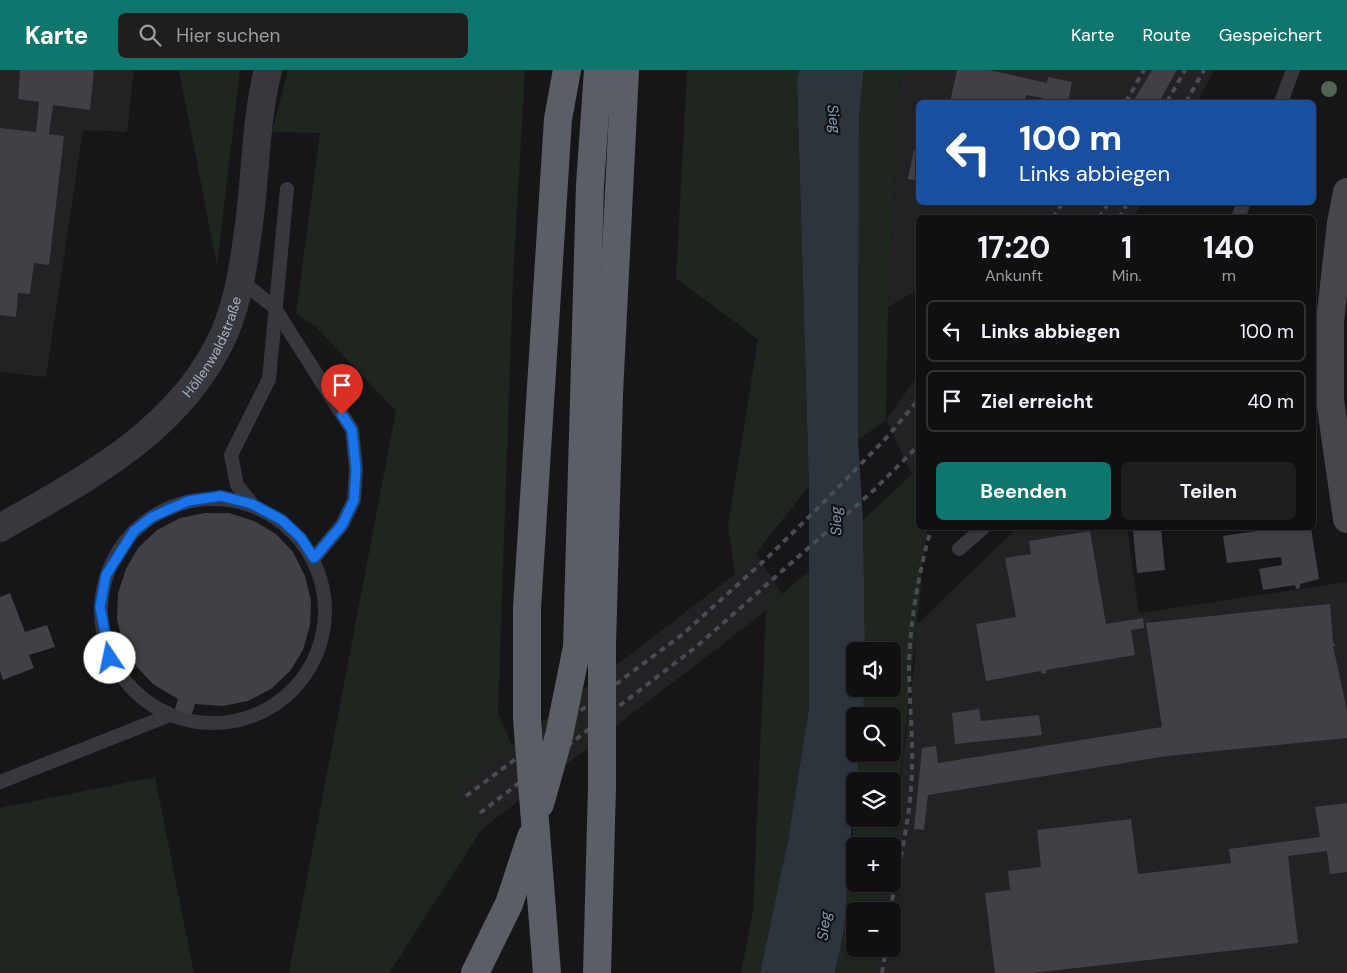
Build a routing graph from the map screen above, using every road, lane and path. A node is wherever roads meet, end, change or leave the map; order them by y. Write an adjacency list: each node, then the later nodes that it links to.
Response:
1 (268, 70): 9 (street, Höllenwaldstraße)
2 (567, 70): 22 (highway, bridge)
3 (598, 70): 18 (highway)
4 (626, 70): 18 (highway)
5 (1293, 70): 6 (lane)
6 (1282, 100)
7 (287, 189): 10 (lane)
8 (1347, 192): 11 (main road)
9 (240, 280): 10 (lane); 14 (street, Höllenwaldstraße)
10 (274, 307): 12 (lane); 17 (lane)
11 (1322, 321): 13 (main road)
12 (252, 504): 17 (lane); 19 (lane)
13 (1347, 519)
14 (0, 528)
15 (981, 530): 16 (lane)
16 (959, 550)
17 (314, 558): 19 (lane)
18 (590, 646): 21 (highway, bridge); 23 (highway, bridge)
19 (166, 717): 20 (lane)
20 (0, 782)
21 (475, 973)
22 (547, 973)
23 (597, 973)

